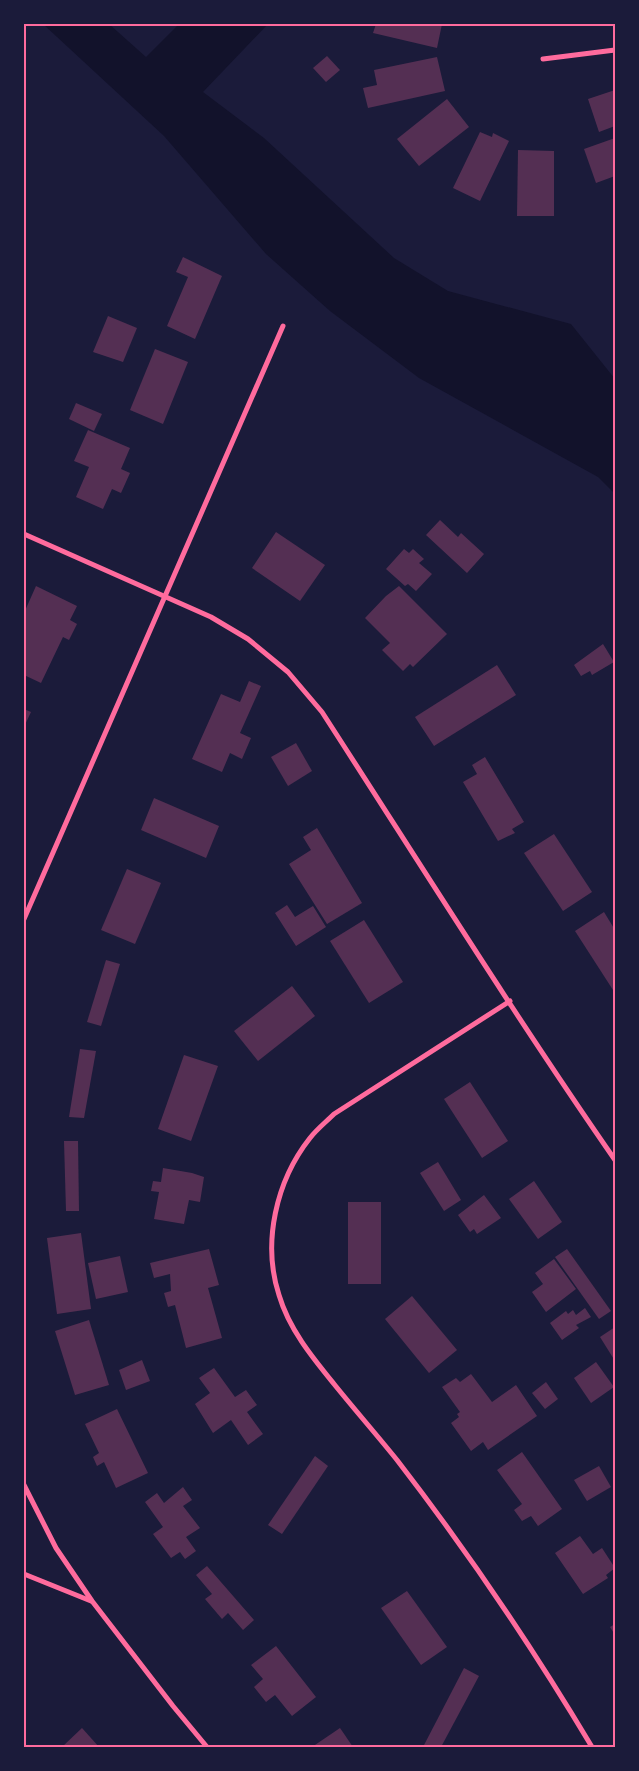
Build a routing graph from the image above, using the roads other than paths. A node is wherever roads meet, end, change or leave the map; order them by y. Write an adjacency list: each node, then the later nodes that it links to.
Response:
1 (615, 50): 2 (street)
2 (543, 59)
3 (283, 326): 5 (street)
4 (24, 534): 5 (street)
5 (164, 596): 6 (street); 7 (street)
6 (24, 919)
7 (510, 1001): 8 (street); 13 (street)
8 (615, 1160)
9 (24, 1485): 11 (street)
10 (24, 1574): 11 (street)
11 (92, 1601): 12 (street)
12 (207, 1747)
13 (592, 1747)

